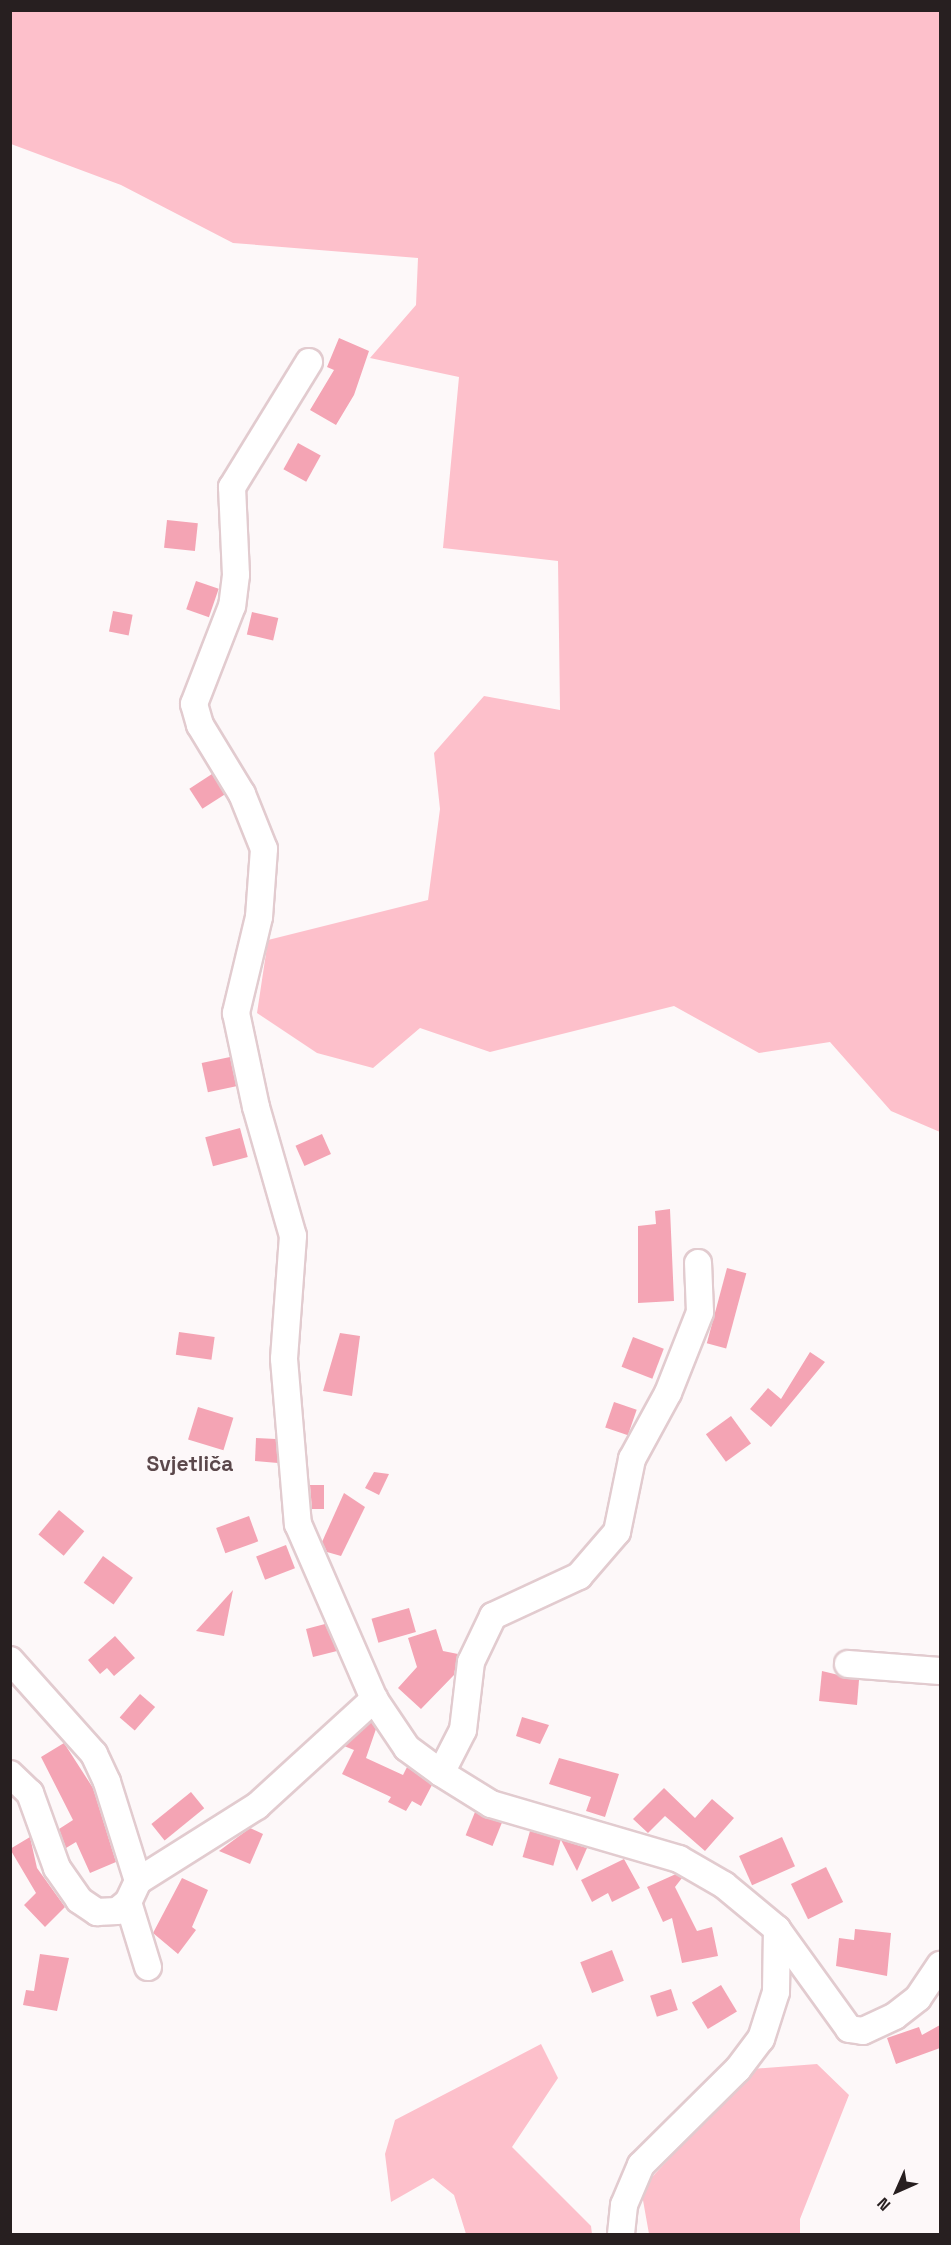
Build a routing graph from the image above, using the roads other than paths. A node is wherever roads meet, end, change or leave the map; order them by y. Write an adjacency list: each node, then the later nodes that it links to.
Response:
1 (309, 362): 6 (street)
2 (698, 1263): 7 (street)
3 (10, 1660): 9 (street)
4 (848, 1664): 5 (street)
5 (940, 1671)
6 (374, 1699): 7 (street); 9 (street)
7 (441, 1773): 10 (street)
8 (10, 1774): 9 (street)
9 (133, 1891): 12 (street)
10 (777, 1929): 11 (street); 13 (street)
11 (940, 1965)
12 (148, 1967)
13 (621, 2235)

